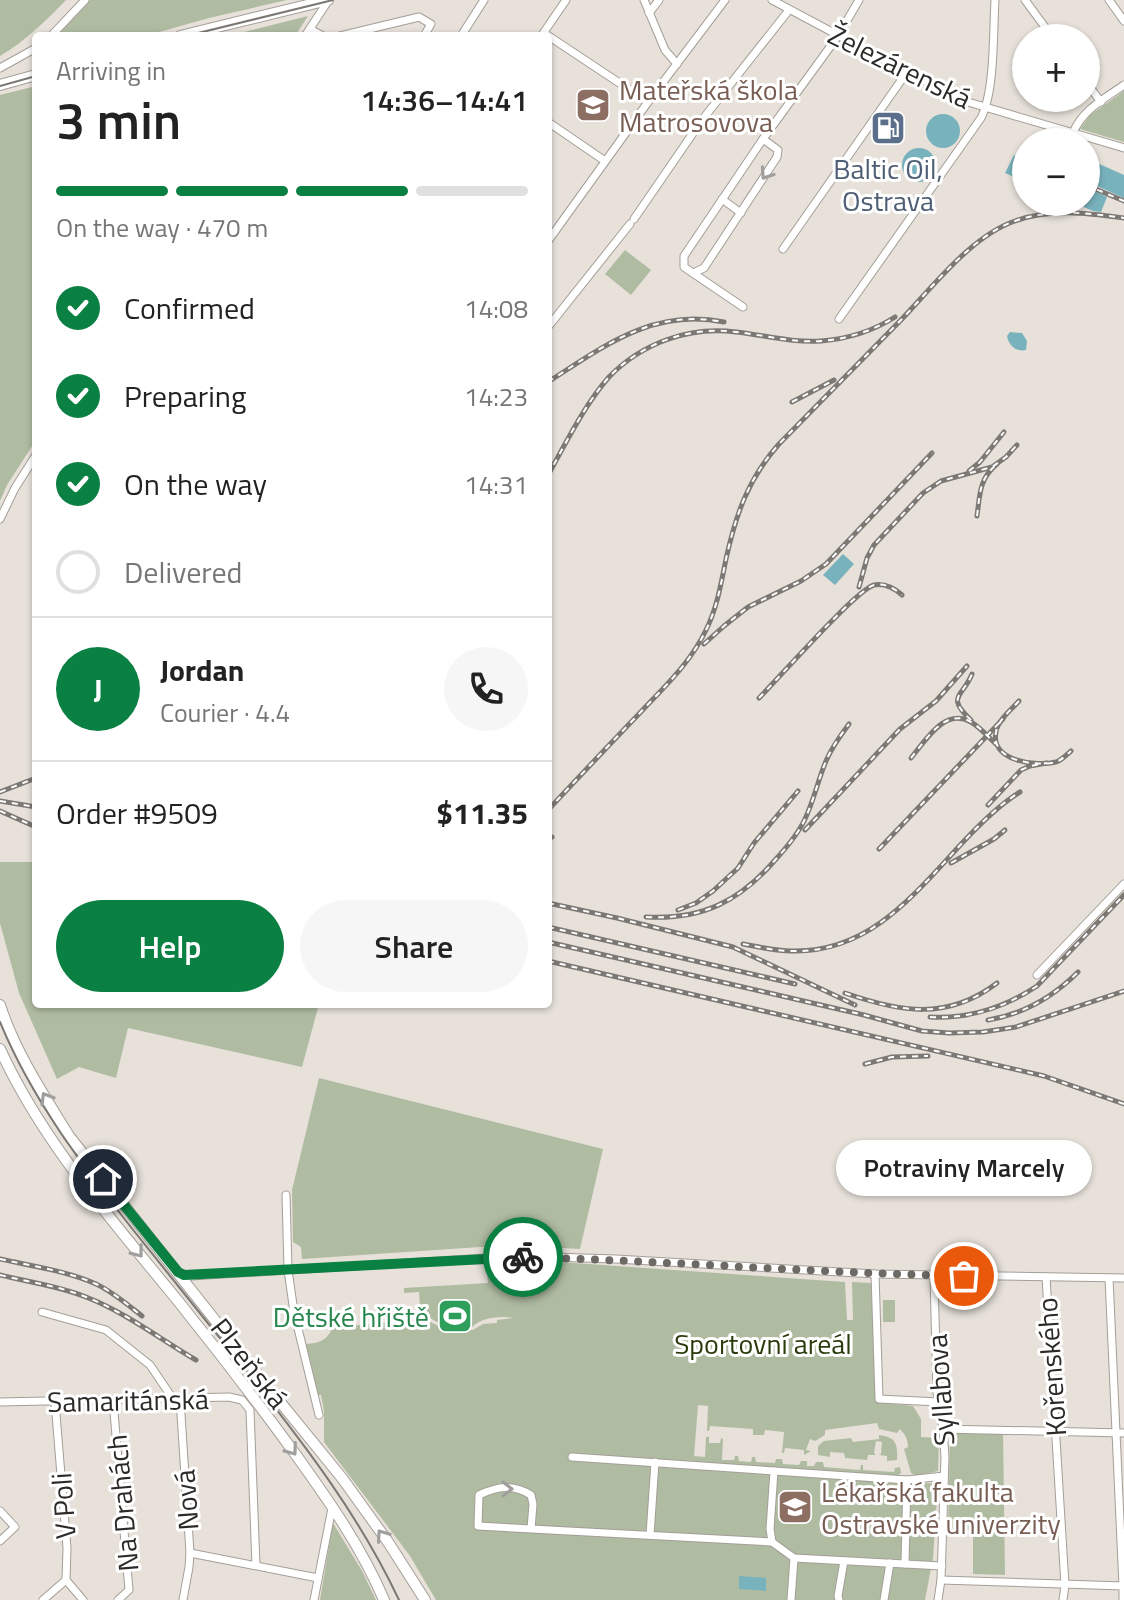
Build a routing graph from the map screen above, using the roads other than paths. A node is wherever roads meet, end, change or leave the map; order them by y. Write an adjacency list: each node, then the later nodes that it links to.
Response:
1 (85, 0): 17 (street)
2 (328, 0): 18 (main road); 19 (street)
3 (484, 0): 22 (street)
4 (566, 0): 23 (street)
5 (644, 0): 14 (street)
6 (659, 0): 14 (street)
7 (725, 0): 27 (street)
8 (772, 0): 13 (street, Železárenská)
9 (859, 0): 24 (street)
10 (995, 0): 35 (street)
11 (1025, 0): 16 (street)
12 (1109, 0): 15 (street)
13 (789, 10): 24 (street, Železárenská); 50 (street)
14 (649, 13): 27 (street)
15 (1124, 21)
16 (1043, 24)
17 (55, 32)
18 (196, 32)
19 (308, 32)
20 (357, 32): 21 (street)
21 (426, 32)
22 (464, 32)
23 (544, 32)
24 (838, 36): 29 (street, Železárenská); 39 (street)
25 (552, 40): 33 (street)
26 (32, 50): 28 (street)
27 (677, 64): 33 (street)
28 (0, 68)
29 (907, 72): 35 (street, Železárenská); 46 (street)
30 (32, 76): 31 (main road)
31 (0, 85)
32 (1124, 85): 34 (street)
33 (648, 102): 42 (street)
34 (1101, 102): 38 (street)
35 (986, 108): 37 (street, Železárenská); 49 (street)
36 (552, 125): 42 (street)
37 (1056, 128)
38 (1076, 128)
39 (763, 139): 43 (street); 44 (street, one-way to 44)
40 (1100, 141): 41 (street, Železárenská)
41 (1124, 148)
42 (605, 161): 45 (street)
43 (722, 199): 44 (street); 47 (street)
44 (741, 213): 47 (street)
45 (552, 235)
46 (783, 249)
47 (693, 273): 48 (street)
48 (743, 307)
49 (839, 319)
50 (552, 322)
51 (32, 461): 52 (street)
52 (0, 519)
53 (1124, 884): 54 (street)
54 (1037, 975)
55 (0, 1005): 59 (main road, Plzeňská, one-way to 55)
56 (0, 1049): 80 (main road, Plzeňská, one-way to 80)
57 (286, 1195): 58 (street)
58 (288, 1270): 59 (street); 60 (street); 71 (street)
59 (178, 1272): 104 (main road, Plzeňská, one-way to 59)
60 (875, 1274): 61 (street); 70 (street)
61 (934, 1275): 62 (street); 70 (street, Syllabova)
62 (1046, 1277): 63 (street); 73 (street, Kořenského)
63 (1109, 1278): 64 (street); 74 (street)
64 (1124, 1278)
65 (42, 1312): 66 (street)
66 (176, 1399): 67 (street, Samaritánská); 86 (street, Nová); 91 (street, Samaritánská)
67 (113, 1400): 69 (street, Samaritánská); 100 (street, Na Drahách)
68 (0, 1402): 69 (street, Samaritánská)
69 (55, 1402): 94 (street, V Poli)
70 (938, 1402): 72 (street, Syllabova)
71 (319, 1415)
72 (943, 1429): 73 (street); 78 (street, Syllabova)
73 (1056, 1432): 74 (street); 96 (street, Kořenského)
74 (1120, 1433): 97 (street)
75 (572, 1457): 76 (street)
76 (655, 1462): 77 (street); 83 (street)
77 (774, 1471): 79 (street); 85 (street)
78 (944, 1476): 79 (street); 92 (street, Syllabova)
79 (907, 1480): 90 (street)
80 (333, 1506): 93 (street); 103 (main road, Plzeňská)
81 (0, 1511): 84 (street)
82 (531, 1529): 82 (street, one-way to 82); 83 (street)
83 (650, 1535): 85 (street)
84 (0, 1541)
85 (772, 1542): 87 (street)
86 (190, 1553): 91 (street); 101 (street, Nová)
87 (794, 1558): 88 (street); 105 (street)
88 (844, 1561): 89 (street); 106 (street)
89 (890, 1563): 90 (street); 107 (street)
90 (905, 1564): 92 (street)
91 (256, 1565): 93 (street)
92 (942, 1566): 95 (street, Syllabova)
93 (318, 1578): 102 (street)
94 (66, 1580): 98 (street, V Poli); 99 (street)
95 (941, 1580): 96 (street); 108 (street, Syllabova)
96 (1065, 1585): 97 (street); 109 (street, Kořenského)
97 (1124, 1586): 110 (street)
98 (43, 1600)
99 (83, 1600)
100 (118, 1600)
101 (183, 1600)
102 (314, 1600)
103 (384, 1600)
104 (425, 1600)
105 (791, 1600)
106 (839, 1600)
107 (884, 1600)
108 (938, 1600)
109 (1063, 1600)
110 (1123, 1600)

